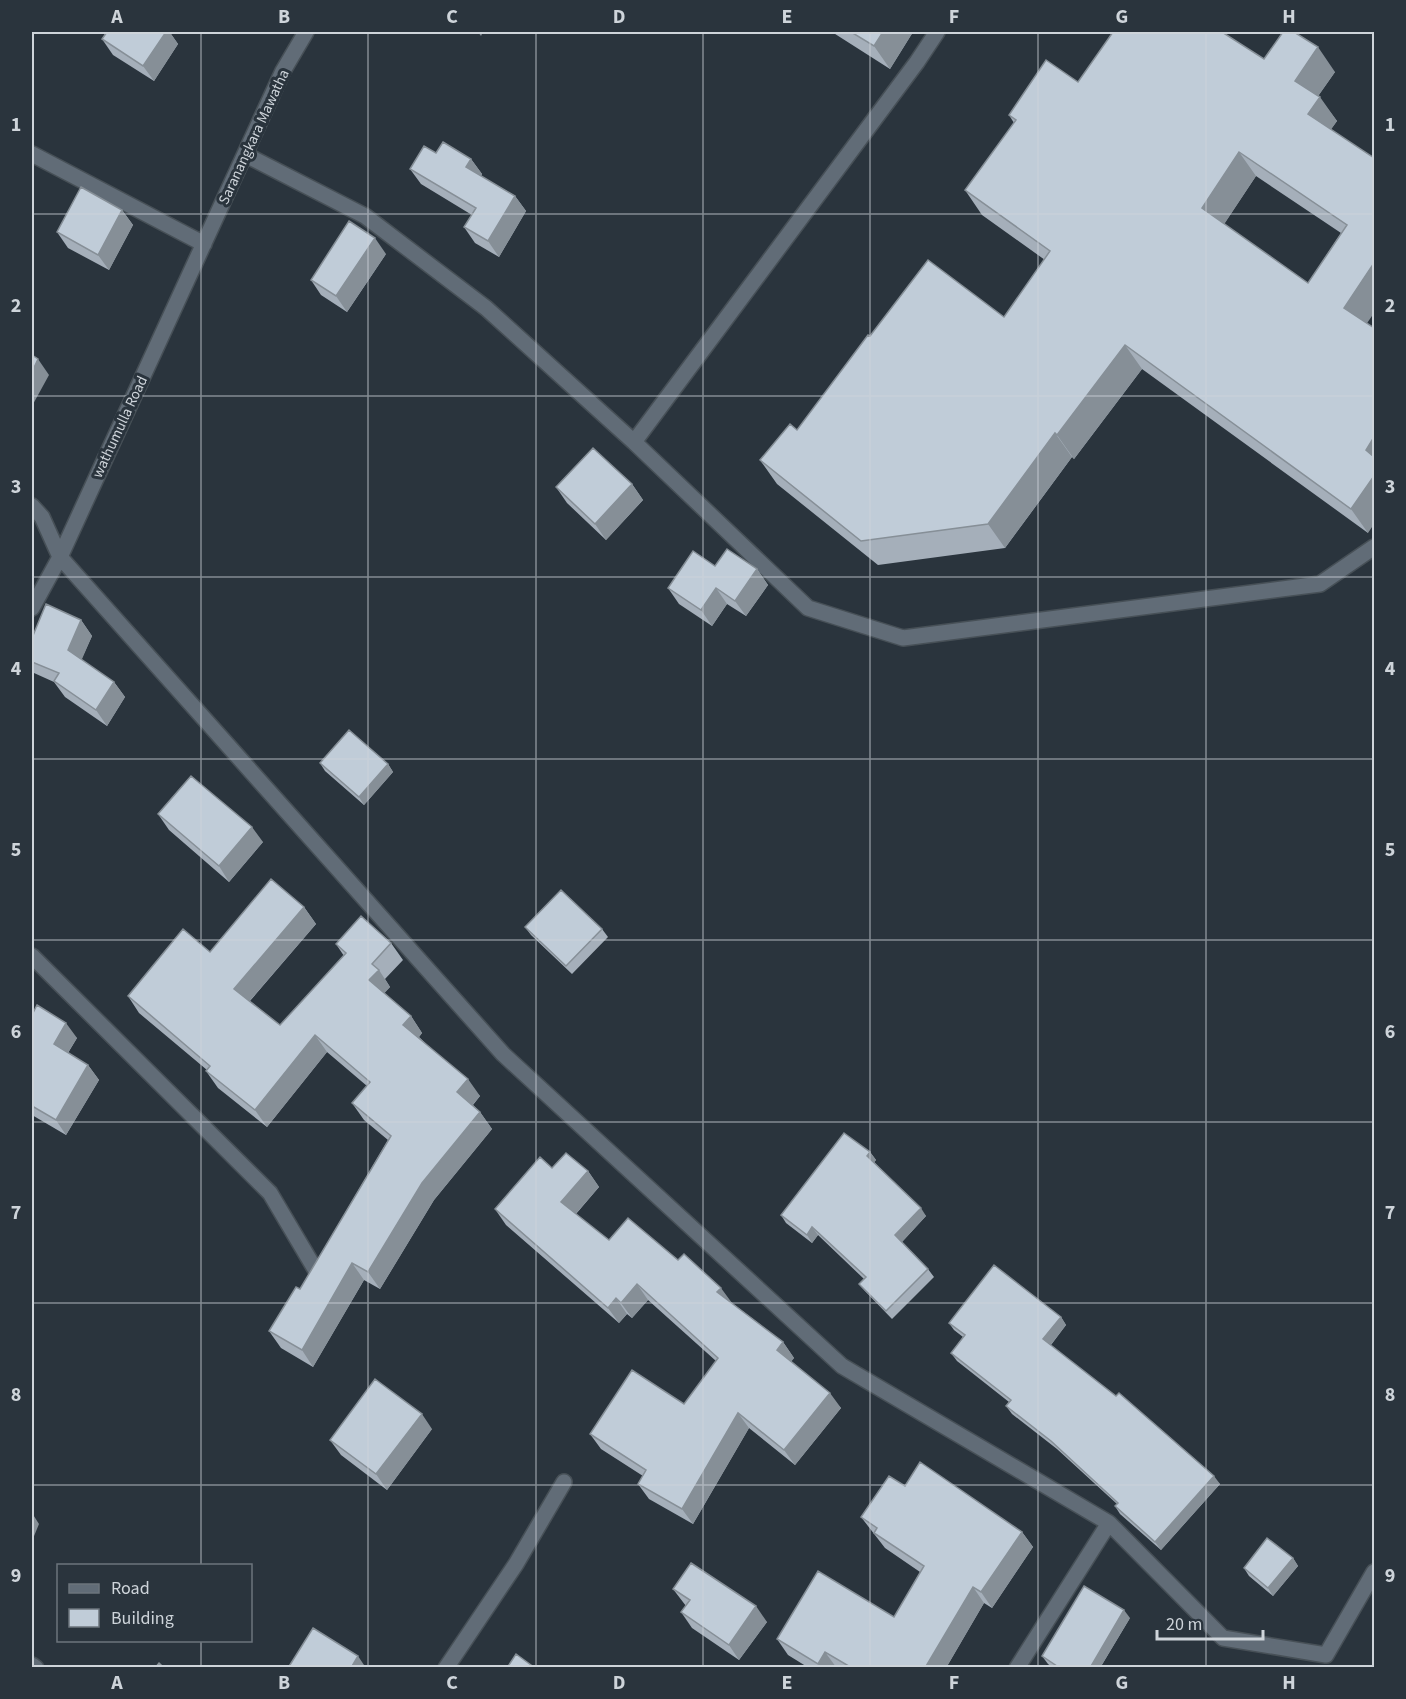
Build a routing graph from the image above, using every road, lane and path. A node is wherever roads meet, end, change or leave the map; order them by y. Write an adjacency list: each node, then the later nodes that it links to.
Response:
1 (306, 32): 4 (street, Saranangkara Mawatha)
2 (937, 32): 6 (street)
3 (32, 154): 5 (street)
4 (246, 155): 5 (street, Saranangkara Mawatha); 6 (street)
5 (204, 244): 9 (street, wathumulla Road)
6 (634, 442): 8 (street)
7 (32, 506): 9 (street)
8 (1374, 547)
9 (60, 557): 10 (street, wathumulla Road); 14 (street)
10 (32, 608)
11 (32, 956): 12 (street)
12 (318, 1274)
13 (564, 1482): 18 (street)
14 (1109, 1523): 15 (street); 19 (street)
15 (1374, 1572)
16 (32, 1665): 17 (street)
17 (36, 1668)
18 (446, 1668)
19 (1017, 1668)

